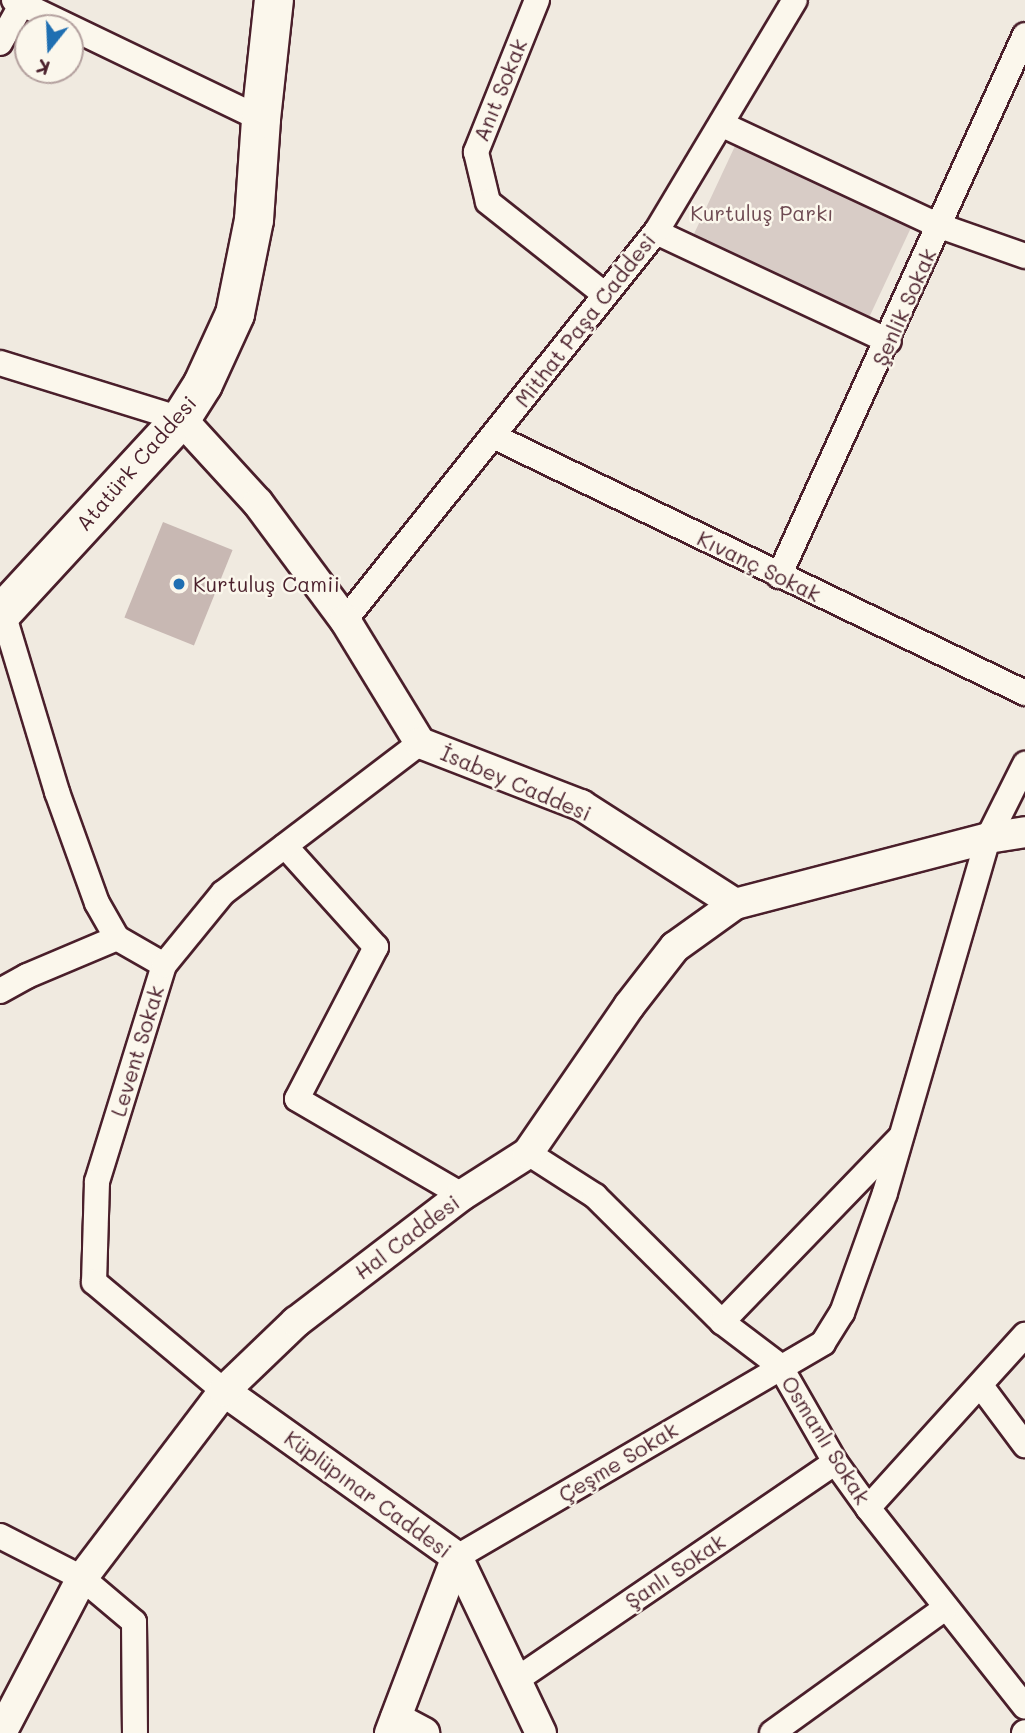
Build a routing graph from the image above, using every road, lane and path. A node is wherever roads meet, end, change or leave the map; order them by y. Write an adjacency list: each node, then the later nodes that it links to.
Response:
1 (274, 0): 7 (main road, Atatürk Caddesi)
2 (537, 0): 12 (street, Anıt Sokak)
3 (795, 0): 8 (street, Mithat Paşa Caddesi)
4 (20, 1): 6 (street); 7 (street)
5 (1025, 35): 9 (street, Şenlik Sokak)
6 (0, 43)
7 (261, 119): 15 (main road, Atatürk Caddesi)
8 (723, 125): 9 (street); 10 (street, Mithat Paşa Caddesi)
9 (940, 226): 11 (street); 13 (street, Şenlik Sokak)
10 (656, 232): 12 (street, Mithat Paşa Caddesi); 13 (street)
11 (1025, 256)
12 (604, 294): 16 (street, Mithat Paşa Caddesi)
13 (889, 341): 17 (street, Şenlik Sokak)
14 (0, 363): 15 (street)
15 (181, 419): 18 (main road, Atatürk Caddesi); 19 (street, İsabey Caddesi)
16 (493, 436): 17 (street, Kıvanç Sokak); 19 (street, Mithat Paşa Caddesi)
17 (779, 576): 20 (street, Kıvanç Sokak)
18 (1, 614): 27 (street)
19 (345, 620): 21 (street, İsabey Caddesi)
20 (1025, 693)
21 (420, 743): 25 (street); 26 (street, İsabey Caddesi)
22 (1025, 764): 24 (street, Çeşme Sokak)
23 (1025, 832): 24 (street)
24 (988, 838): 26 (street); 30 (street, Çeşme Sokak)
25 (285, 846): 28 (street); 32 (street)
26 (734, 904): 31 (street, Hal Caddesi)
27 (117, 938): 28 (street, Levent Sokak); 29 (street)
28 (164, 965): 37 (street, Levent Sokak)
29 (0, 991)
30 (902, 1136): 33 (street); 35 (street, Çeşme Sokak)
31 (528, 1153): 32 (street, Hal Caddesi); 33 (street, Osmanlı Sokak)
32 (461, 1195): 37 (street, Hal Caddesi)
33 (722, 1322): 35 (street, Osmanlı Sokak)
34 (1025, 1335): 36 (street)
35 (780, 1366): 39 (street, Osmanlı Sokak); 42 (street, Çeşme Sokak)
36 (981, 1386): 38 (street); 40 (street)
37 (224, 1391): 42 (street, Küplüpınar Caddesi); 43 (street, Hal Caddesi)
38 (1025, 1445)
39 (835, 1462): 40 (street, Osmanlı Sokak); 45 (street, Şanlı Sokak)
40 (868, 1508): 44 (street, Osmanlı Sokak)
41 (0, 1536): 43 (street)
42 (457, 1557): 45 (street, Küplüpınar Caddesi); 47 (street)
43 (82, 1578): 48 (street, Hal Caddesi); 49 (street)
44 (945, 1608): 46 (street, Osmanlı Sokak); 52 (street)
45 (516, 1680): 51 (street, Küplüpınar Caddesi)
46 (1025, 1707)
47 (393, 1725): 50 (street)
48 (1, 1733)
49 (135, 1733)
50 (424, 1733)
51 (541, 1733)
52 (772, 1733)

